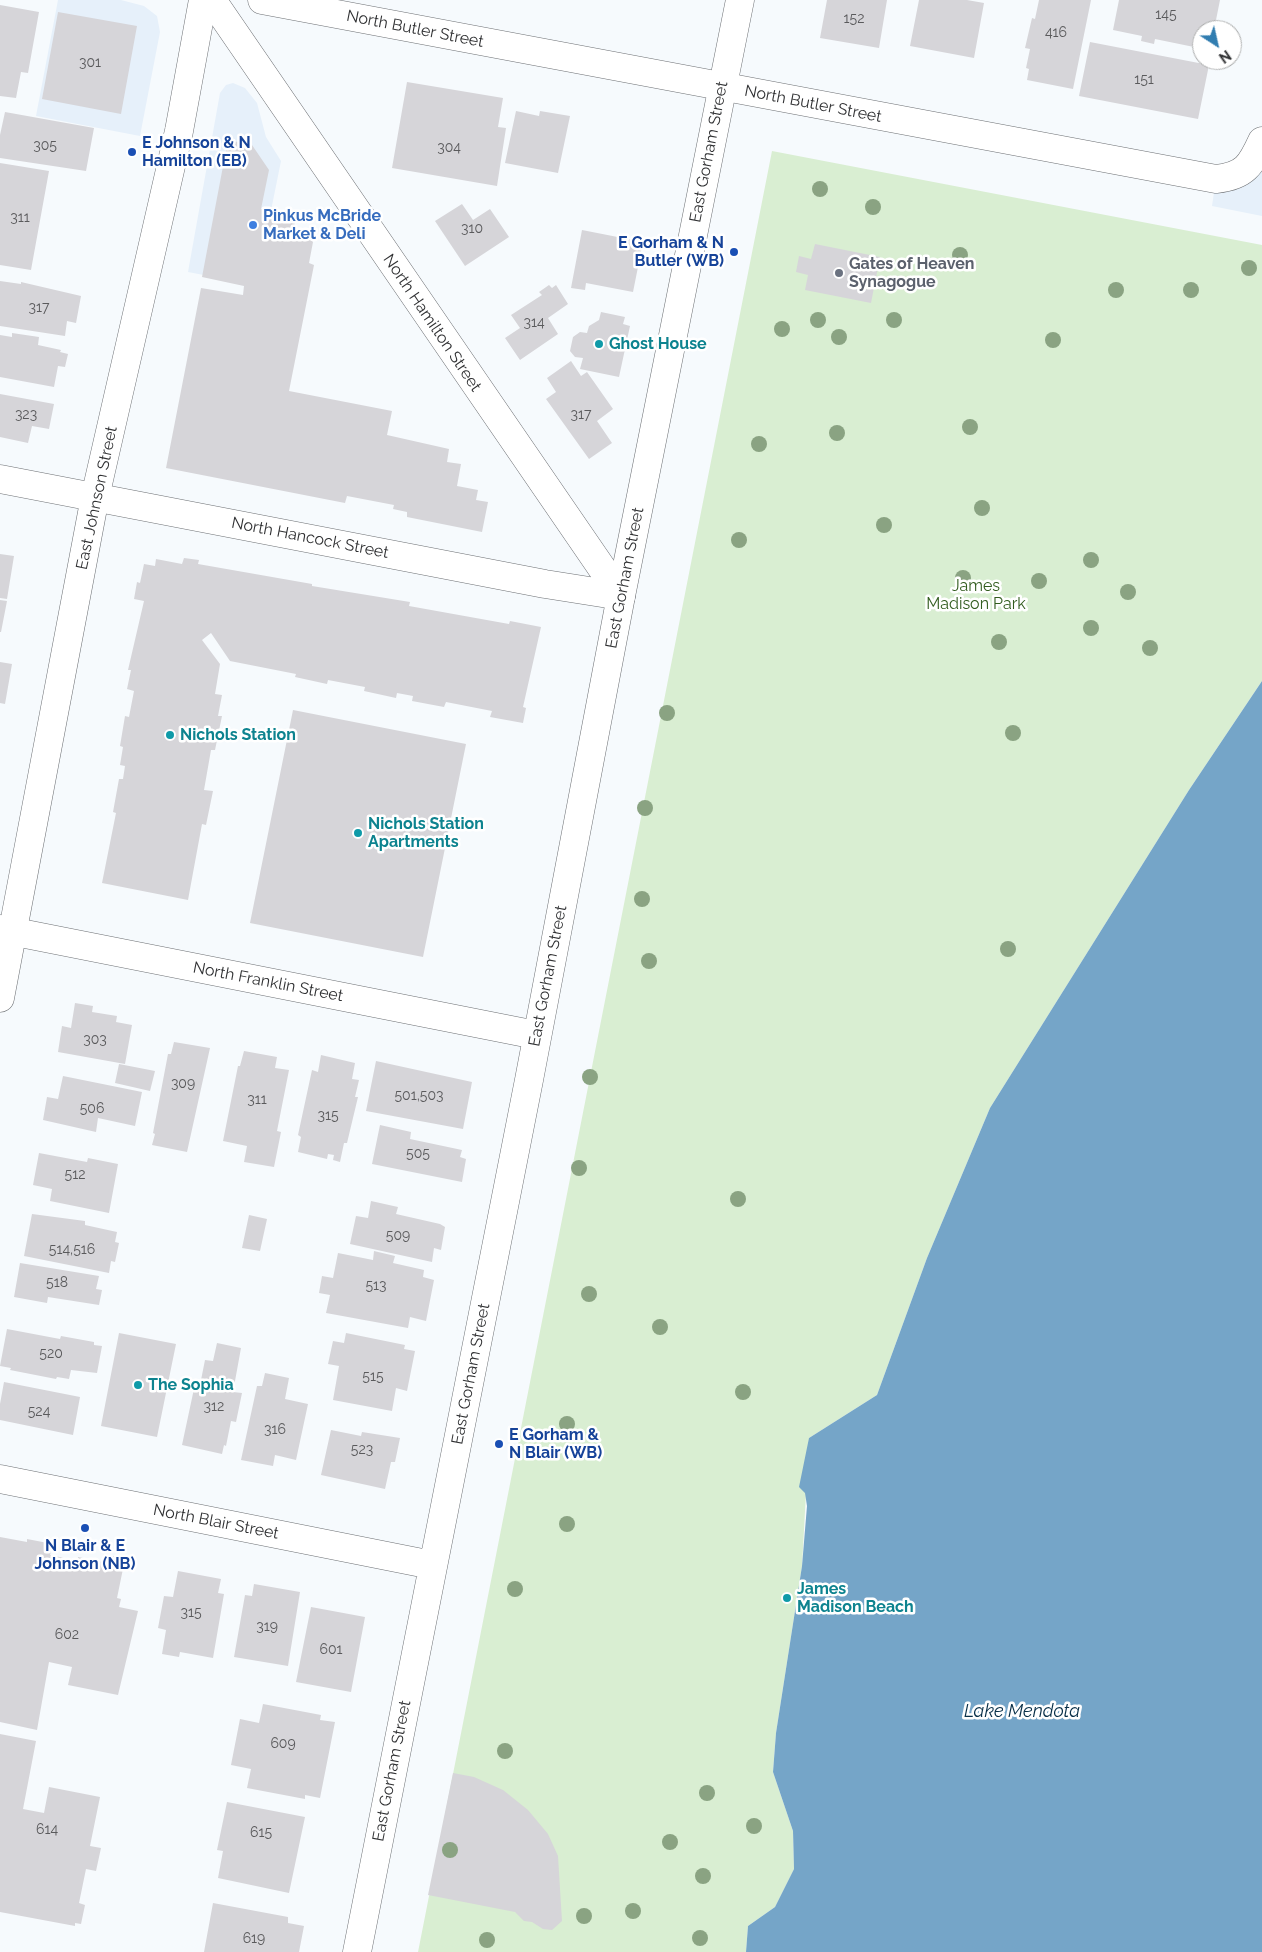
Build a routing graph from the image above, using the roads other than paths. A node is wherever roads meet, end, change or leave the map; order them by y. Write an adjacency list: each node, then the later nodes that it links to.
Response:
1 (203, 0): 8 (street, East Johnson Street)
2 (212, 0): 9 (street, North Hamilton Street)
3 (262, 0): 5 (street, North Butler Street)
4 (740, 0): 5 (street, East Gorham Street)
5 (722, 87): 6 (street, North Butler Street); 9 (street, East Gorham Street)
6 (1262, 140)
7 (0, 479): 8 (street, North Hancock Street)
8 (95, 497): 9 (street, North Hancock Street); 10 (street, East Johnson Street)
9 (620, 596): 12 (street, East Gorham Street)
10 (6, 930): 11 (street, East Johnson Street); 12 (street, North Franklin Street)
11 (0, 998)
12 (536, 1034): 14 (street, East Gorham Street)
13 (0, 1479): 14 (street, North Blair Street)
14 (432, 1565): 15 (street, East Gorham Street)
15 (357, 1952)

